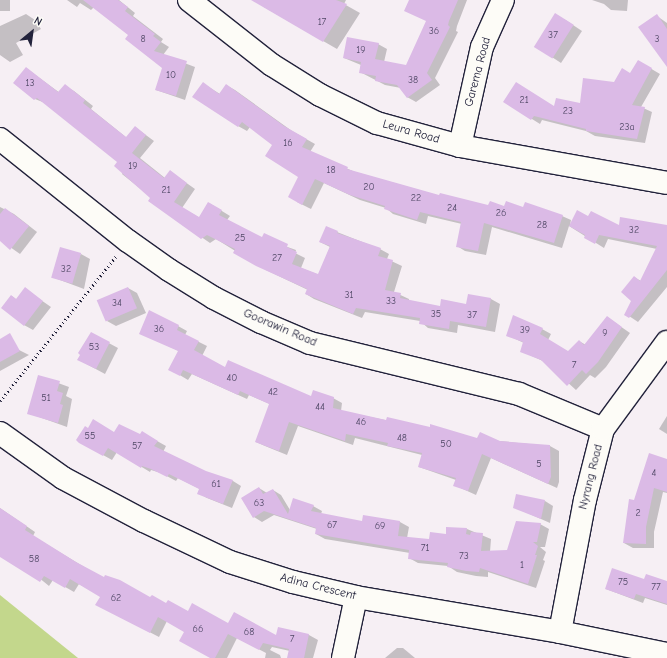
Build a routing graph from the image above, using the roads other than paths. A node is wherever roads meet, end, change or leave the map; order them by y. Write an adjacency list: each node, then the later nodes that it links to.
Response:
1 (189, 0): 4 (street, Leura Road)
2 (503, 0): 4 (street, Garema Road)
3 (0, 139): 7 (street, Goorawin Road)
4 (460, 146): 5 (street, Leura Road)
5 (667, 183)
6 (667, 342): 7 (street, Nyrang Road)
7 (603, 429): 10 (street, Nyrang Road)
8 (0, 433): 9 (street, Adina Crescent)
9 (356, 597): 10 (street, Adina Crescent); 12 (street)
10 (560, 632): 11 (street, Adina Crescent)
11 (653, 654)
12 (343, 658)

